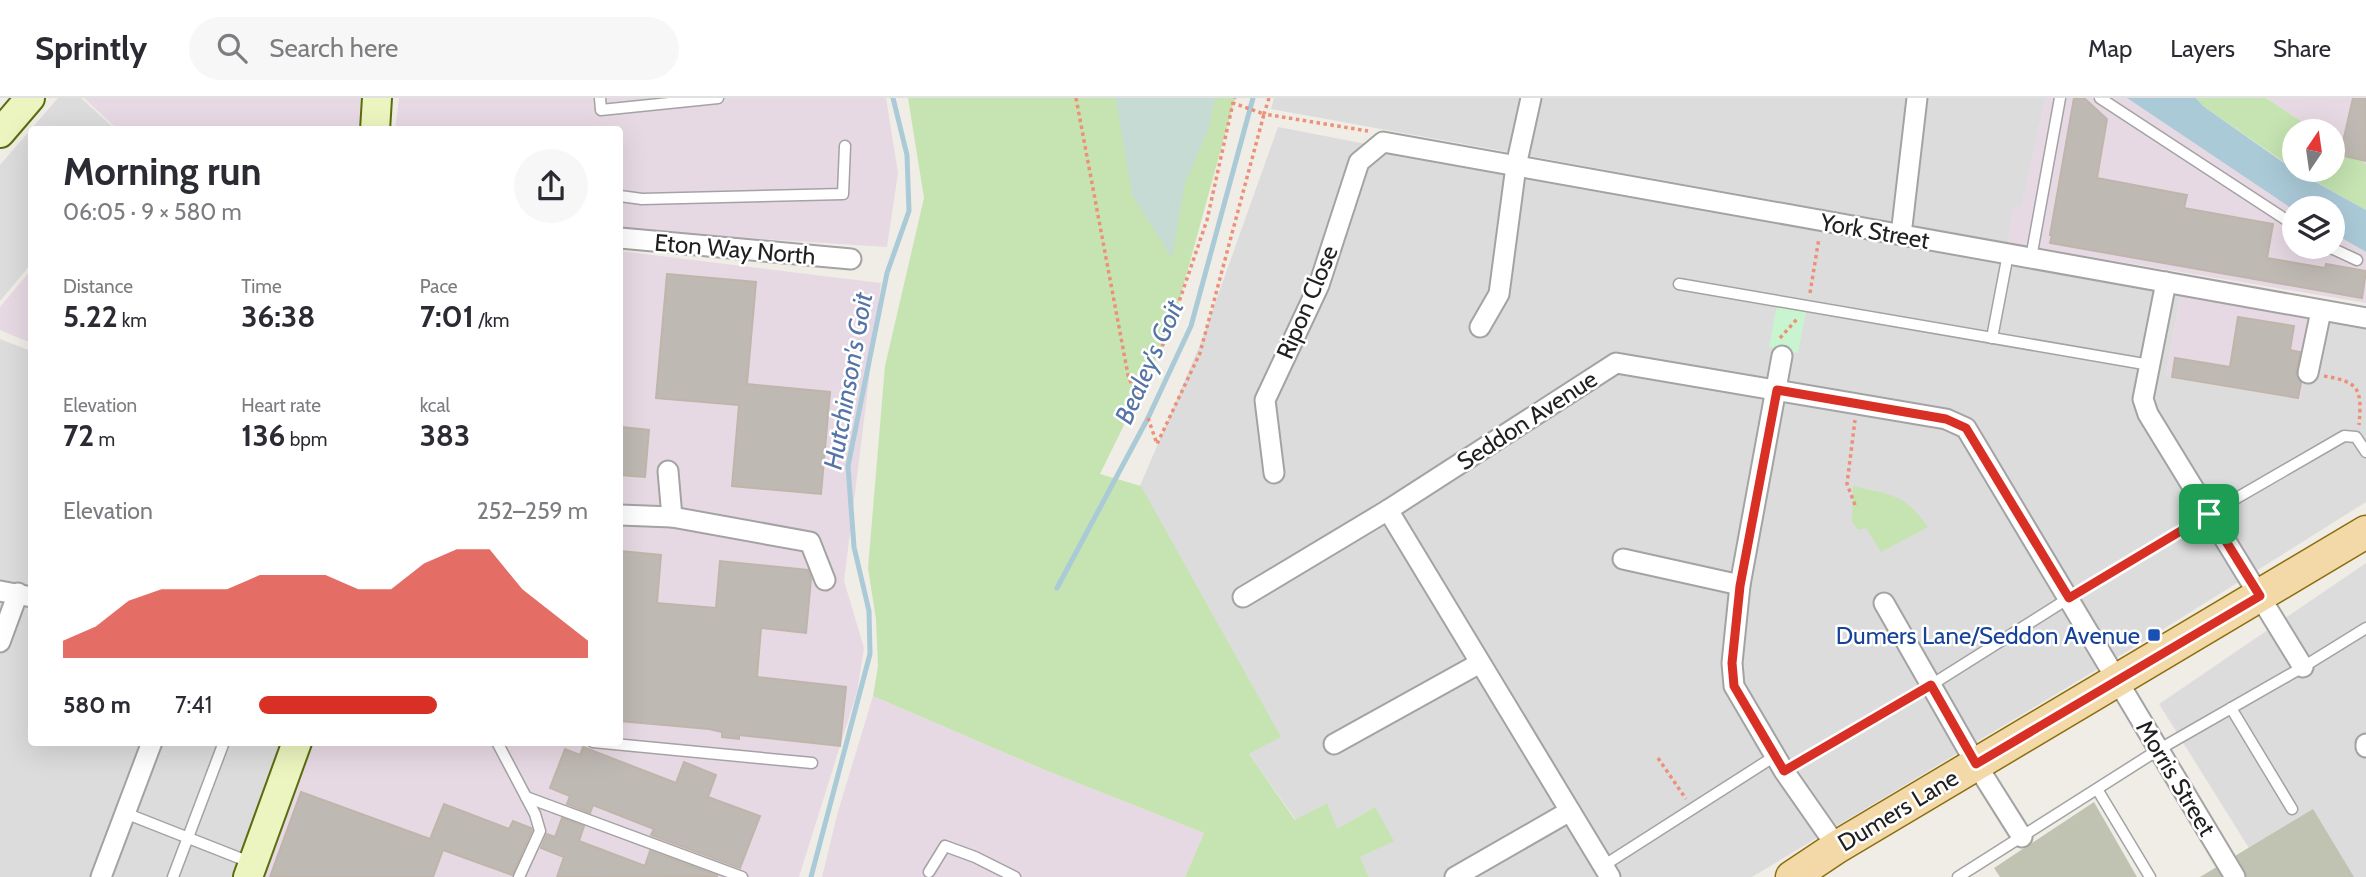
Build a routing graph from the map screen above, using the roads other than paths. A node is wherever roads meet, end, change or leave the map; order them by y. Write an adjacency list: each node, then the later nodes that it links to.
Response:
1 (30, 98): 11 (street)
2 (377, 98): 10 (street)
3 (600, 98): 9 (lane)
4 (718, 98): 9 (lane)
5 (1531, 98): 14 (street)
6 (1917, 98): 17 (street)
7 (2060, 98): 21 (lane)
8 (2100, 98): 16 (lane)
9 (691, 99)
10 (375, 126)
11 (0, 133)
12 (1383, 142): 14 (street, York Street); 36 (street, Ripon Close)
13 (845, 146): 15 (lane)
14 (1517, 166): 17 (street, York Street); 28 (street)
15 (623, 196)
16 (2282, 217)
17 (1901, 235): 19 (street, York Street)
18 (623, 238): 22 (street, Eton Way North)
19 (2008, 254): 21 (street, York Street); 29 (lane)
20 (2345, 254): 23 (lane)
21 (2031, 258): 24 (street, York Street)
22 (851, 259)
23 (2357, 260)
24 (2166, 282): 26 (street, York Street); 31 (street)
25 (1679, 284): 29 (lane)
26 (2321, 311): 27 (street, York Street); 32 (street)
27 (2366, 318)
28 (1480, 327)
29 (1992, 338): 31 (lane)
30 (1782, 356): 33 (street)
31 (2150, 365): 38 (street)
32 (2308, 373)
33 (1777, 390): 37 (street, Seddon Avenue); 44 (street); 48 (street, Seddon Avenue)
34 (2366, 452): 38 (lane)
35 (668, 471): 40 (street)
36 (1275, 473)
37 (1388, 510): 47 (street, Seddon Avenue); 52 (street)
38 (2209, 514): 46 (street); 48 (lane)
39 (623, 515): 40 (street)
40 (672, 517): 43 (street)
41 (2366, 532): 46 (main road, Dumers Lane)
42 (1623, 559): 44 (street)
43 (825, 580)
44 (1740, 586): 65 (street)
45 (17, 593): 51 (street)
46 (2260, 596): 53 (street); 54 (main road, Dumers Lane)
47 (1243, 597)
48 (2069, 598): 54 (street, Seddon Avenue); 55 (lane)
49 (1884, 603): 55 (street)
50 (2366, 628): 53 (lane)
51 (0, 642)
52 (1480, 663): 57 (street); 70 (street)
53 (2303, 667): 56 (lane)
54 (2118, 678): 63 (street, Morris Street); 66 (main road, Dumers Lane)
55 (1931, 685): 65 (lane); 66 (street)
56 (2231, 708): 63 (lane); 69 (lane)
57 (1334, 744)
58 (623, 745): 64 (lane)
59 (150, 746): 71 (street)
60 (222, 746): 73 (lane)
61 (296, 746): 75 (street)
62 (498, 746): 68 (lane)
63 (2158, 750): 67 (lane); 87 (street, Morris Street)
64 (813, 763)
65 (1780, 764): 74 (street); 76 (lane)
66 (1976, 764): 72 (street); 74 (main road, Dumers Lane)
67 (2098, 789): 72 (lane); 86 (lane)
68 (526, 797): 80 (lane); 81 (lane)
69 (2292, 809)
70 (1570, 811): 76 (street); 83 (street)
71 (125, 813): 73 (lane); 78 (street)
72 (2022, 837): 85 (lane)
73 (188, 838): 75 (lane); 79 (lane)
74 (1837, 847): 84 (main road, Dumers Lane)
75 (250, 870)
76 (1607, 871)
77 (929, 872): 82 (lane)
78 (101, 877)
79 (173, 877)
80 (519, 877)
81 (742, 877)
82 (1015, 877)
83 (1455, 877)
84 (1793, 877)
85 (1958, 877)
86 (2150, 877)
87 (2235, 877)

